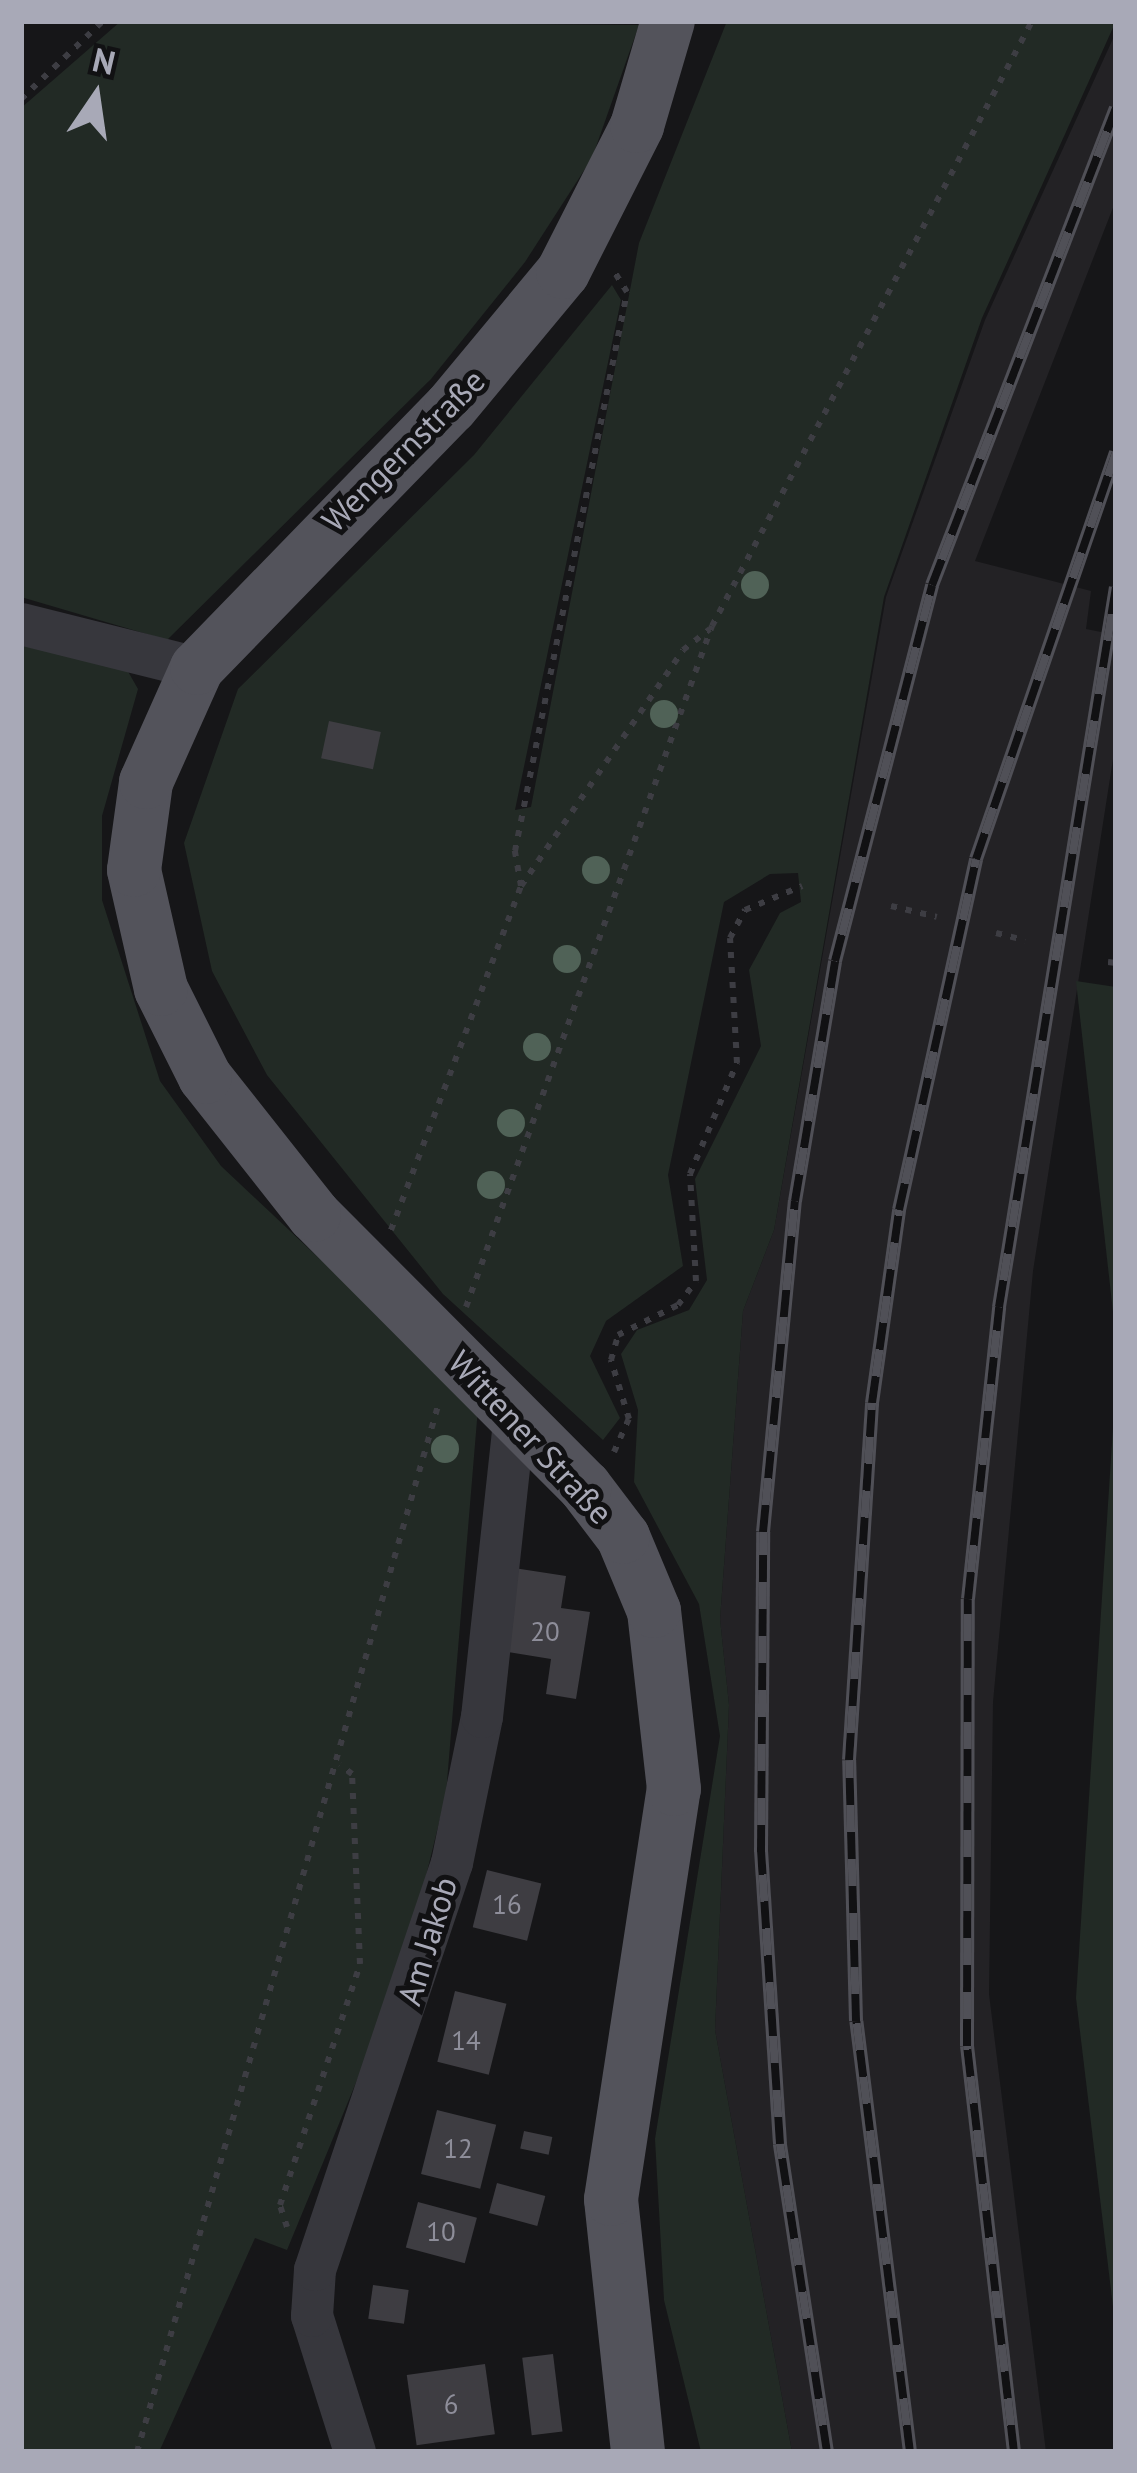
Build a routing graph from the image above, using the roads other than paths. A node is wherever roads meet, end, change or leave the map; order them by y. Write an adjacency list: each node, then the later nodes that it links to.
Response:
1 (668, 21): 3 (main road, Wengernstraße)
2 (21, 624): 3 (street)
3 (197, 668): 4 (main road, Wengernstraße)
4 (134, 870): 5 (main road, Wittener Straße)
5 (515, 1414): 6 (street, Am Jakob); 7 (main road, Wittener Straße)
6 (355, 2452)
7 (638, 2452)

